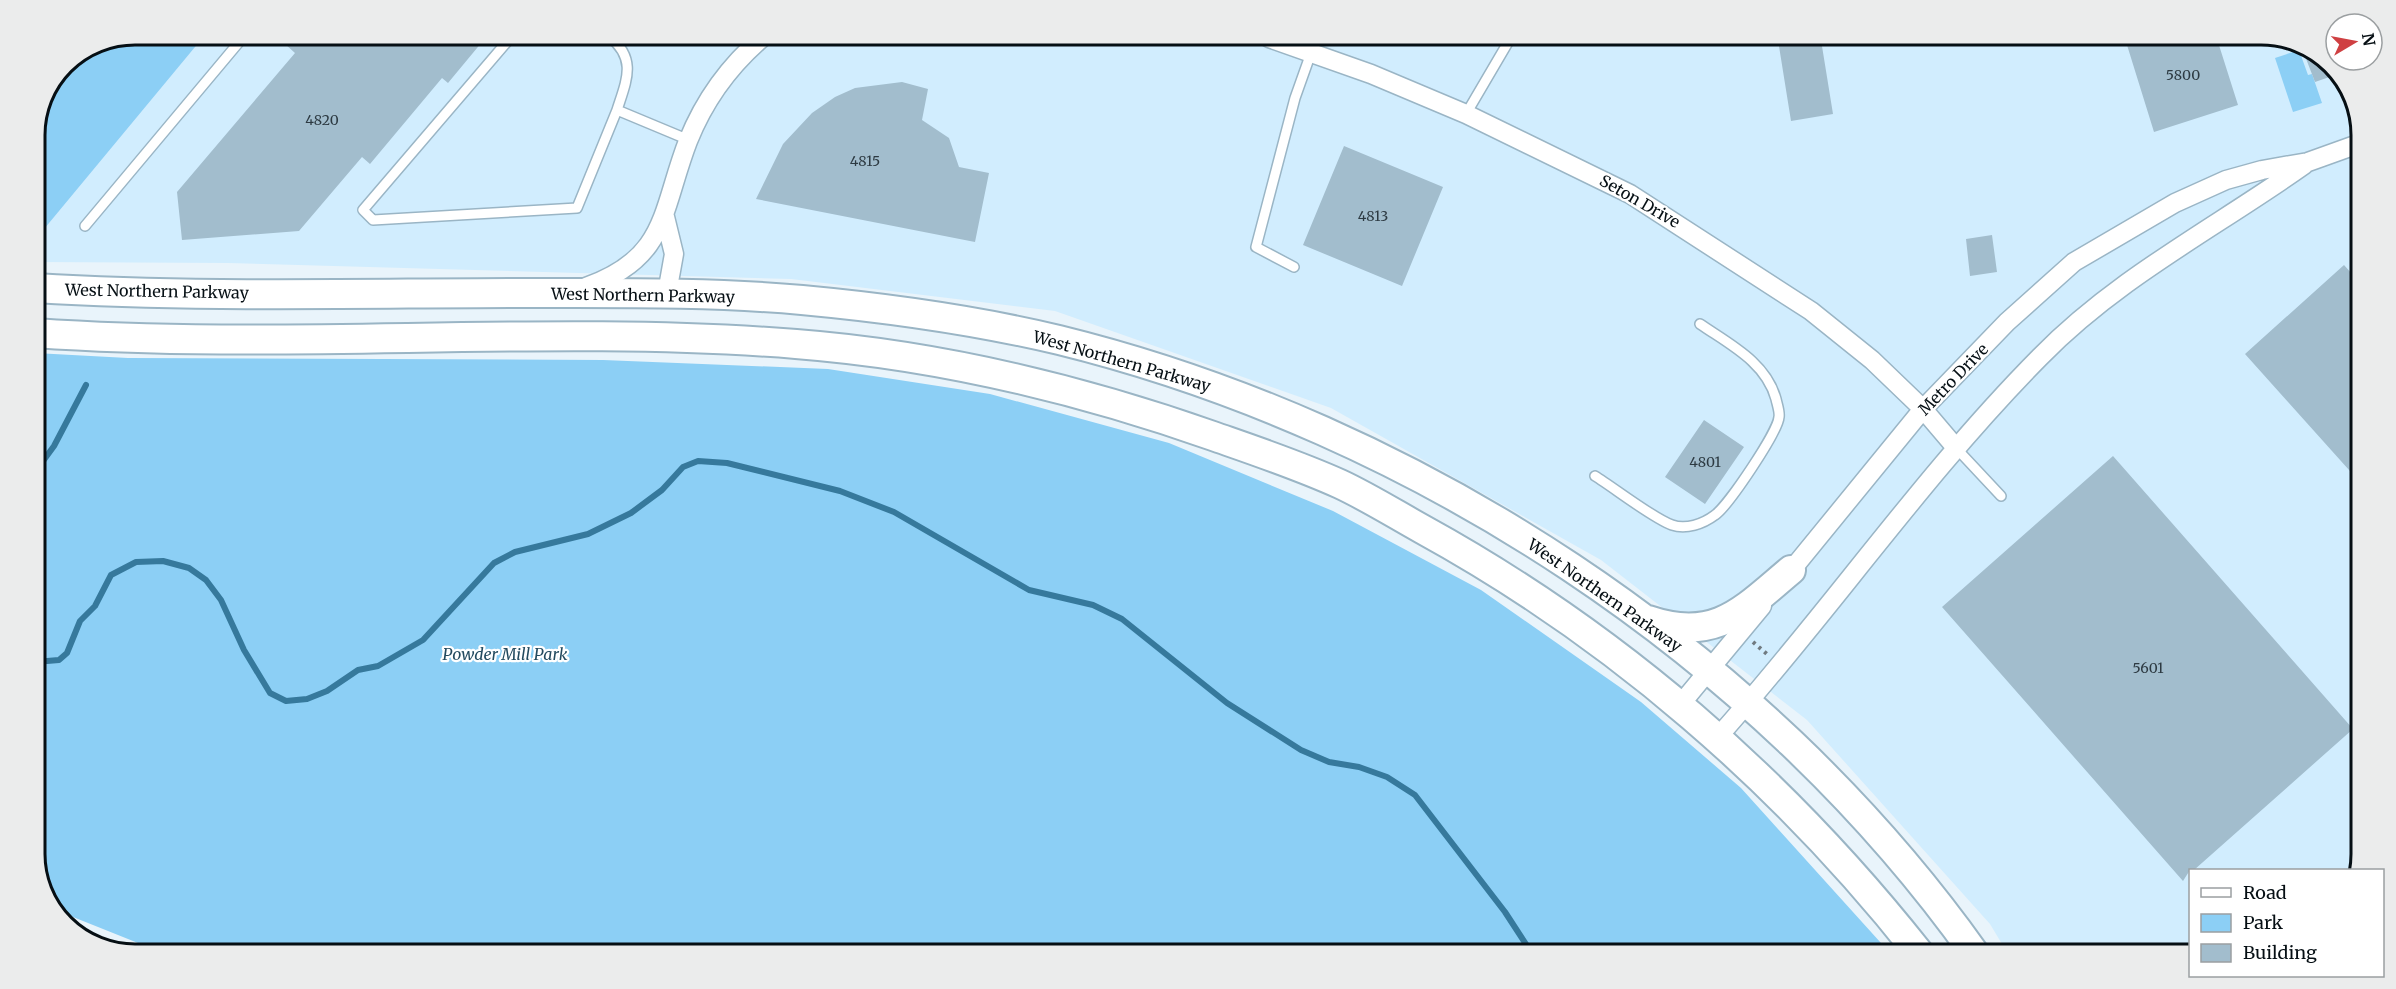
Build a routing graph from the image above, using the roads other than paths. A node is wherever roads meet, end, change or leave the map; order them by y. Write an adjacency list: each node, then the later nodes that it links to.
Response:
1 (237, 45): 14 (lane)
2 (504, 45): 8 (lane)
3 (621, 45): 8 (lane)
4 (748, 45): 10 (street)
5 (1289, 45): 7 (street, Seton Drive)
6 (1506, 45): 9 (lane)
7 (1311, 53): 9 (street, Seton Drive); 15 (lane)
8 (617, 110): 10 (lane)
9 (1466, 114): 22 (street, Seton Drive)
10 (688, 140): 13 (street)
11 (2351, 147): 12 (street, Metro Drive)
12 (2308, 162): 22 (street, Metro Drive); 23 (street, Metro Drive)
13 (665, 217): 17 (street); 18 (street)
14 (85, 226)
15 (1294, 267)
16 (45, 288): 17 (main road, West Northern Parkway)
17 (570, 293): 18 (main road, West Northern Parkway)
18 (667, 293): 21 (main road); 27 (main road, West Northern Parkway)
19 (1700, 324): 24 (lane)
20 (45, 333): 21 (main road)
21 (645, 338): 30 (main road)
22 (1923, 409): 23 (street, Seton Drive); 26 (street, Metro Drive)
23 (1957, 449): 25 (lane); 29 (street, Metro Drive)
24 (1595, 476)
25 (2001, 496)
26 (1791, 570): 27 (main road); 28 (street, Metro Drive)
27 (1641, 617): 28 (main road, West Northern Parkway)
28 (1709, 670): 29 (main road, West Northern Parkway); 30 (street, Metro Drive)
29 (1749, 702): 31 (street, Metro Drive); 33 (main road, West Northern Parkway)
30 (1680, 705): 31 (main road)
31 (1717, 738): 32 (main road)
32 (1912, 944)
33 (1967, 944)

